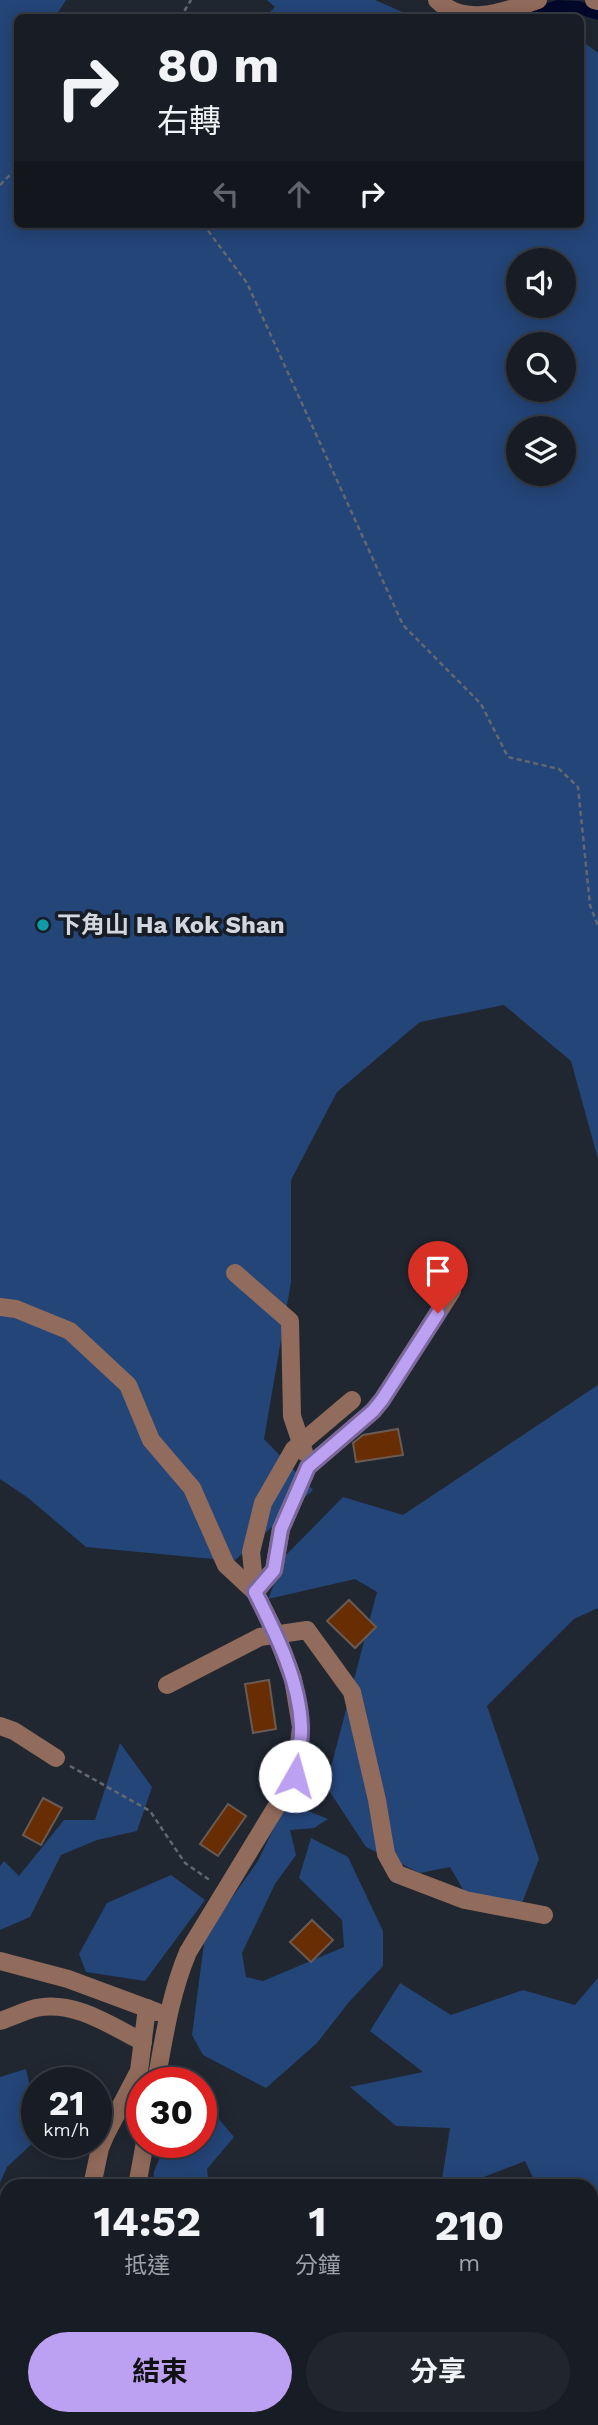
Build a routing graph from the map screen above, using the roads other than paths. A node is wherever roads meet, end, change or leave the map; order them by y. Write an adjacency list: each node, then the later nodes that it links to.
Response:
1 (437, 0): 3 (street)
2 (538, 0): 4 (street)
3 (467, 14)
4 (492, 14)
5 (234, 1273): 9 (street)
6 (452, 1291): 10 (street)
7 (0, 1307): 11 (street)
8 (352, 1400): 9 (street)
9 (301, 1442): 10 (street); 11 (street)
10 (308, 1467): 11 (street)
11 (255, 1592): 12 (street)
12 (276, 1634): 13 (street); 16 (street); 19 (street)
13 (167, 1685)
14 (0, 1726): 15 (street)
15 (56, 1758)
16 (544, 1914)
17 (0, 1961): 18 (street)
18 (147, 2008): 19 (street); 21 (street)
19 (167, 2017): 22 (street)
20 (0, 2021): 21 (street)
21 (143, 2042): 24 (street)
22 (159, 2067)
23 (142, 2158): 25 (street)
24 (93, 2179)
25 (138, 2179)

